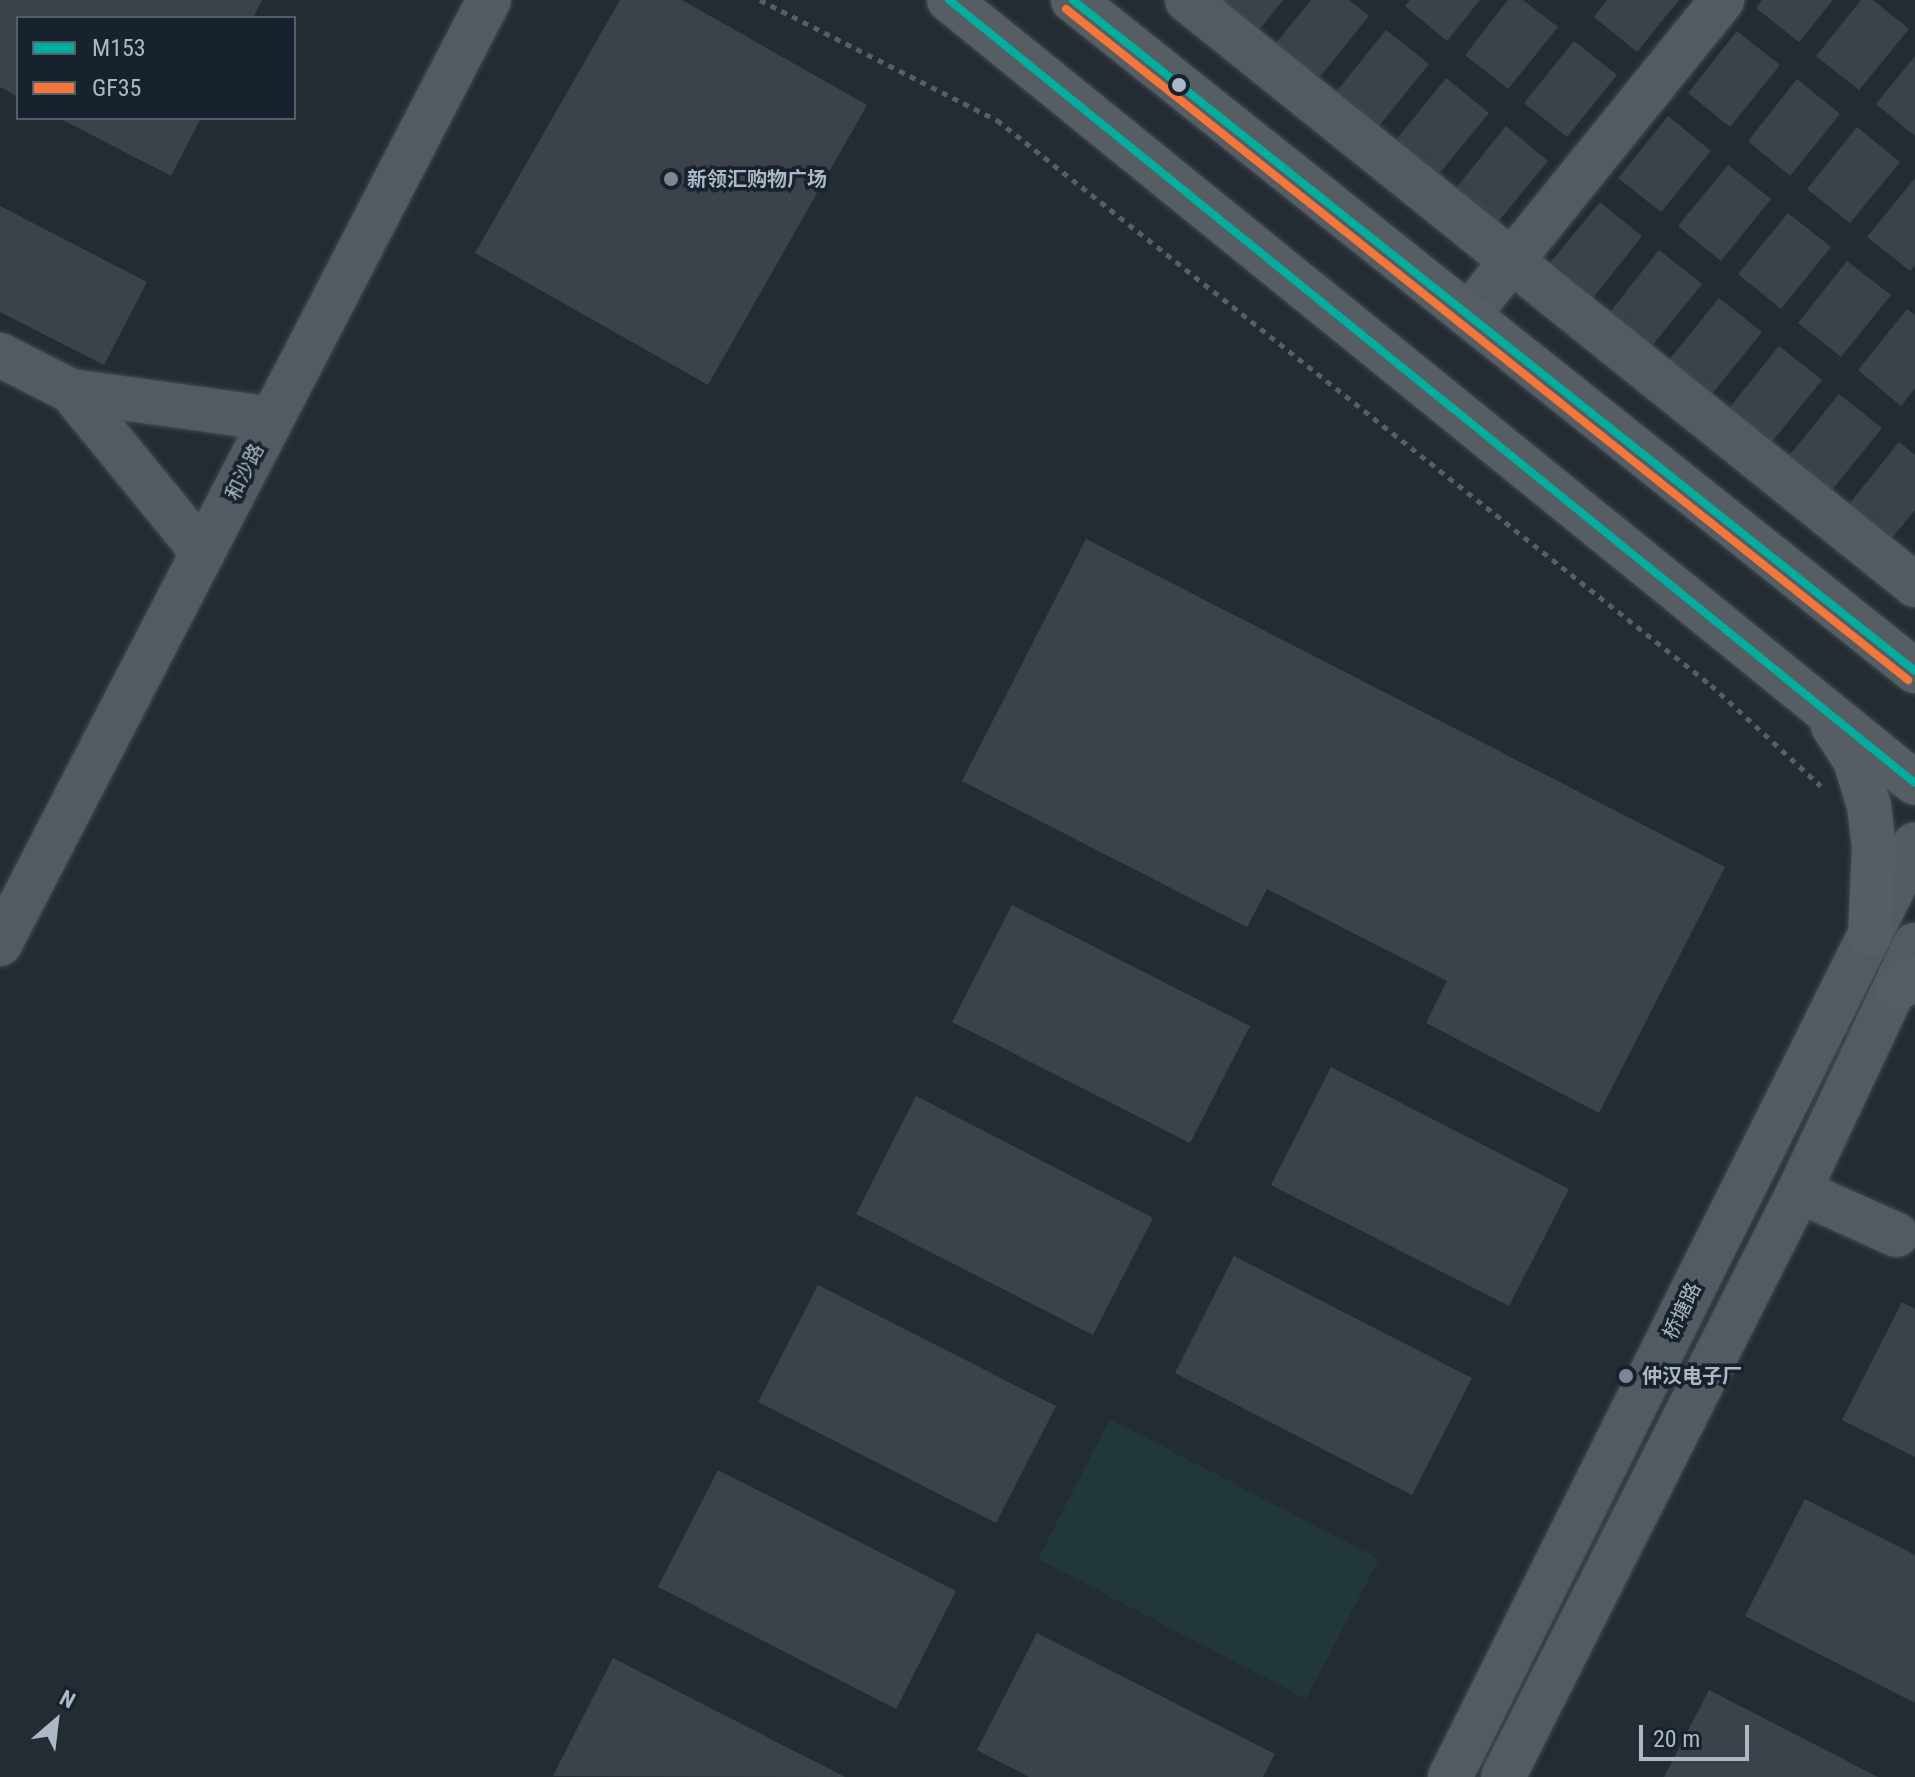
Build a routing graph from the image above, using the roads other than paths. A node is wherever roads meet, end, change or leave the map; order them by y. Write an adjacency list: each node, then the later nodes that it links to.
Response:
1 (489, 0): 10 (street, 和沙路)
2 (949, 0): 14 (main road)
3 (1073, 0): 7 (main road)
4 (1187, 0): 6 (street)
5 (1722, 0): 6 (street)
6 (1512, 261): 7 (street); 12 (street)
7 (1468, 315): 13 (main road)
8 (0, 355): 9 (street)
9 (71, 391): 10 (street); 11 (street)
10 (272, 419): 11 (street, 和沙路)
11 (203, 553): 18 (street, 和沙路)
12 (1915, 585)
13 (1915, 671)
14 (1816, 701): 15 (main road); 17 (main road)
15 (1915, 783)
16 (1915, 844): 17 (street, 桥塘路)
17 (1870, 935): 23 (street, 桥塘路)
18 (0, 944)
19 (1915, 945): 20 (street)
20 (1906, 984): 21 (street)
21 (1799, 1191): 22 (street); 24 (street)
22 (1897, 1235)
23 (1450, 1777)
24 (1503, 1777)

